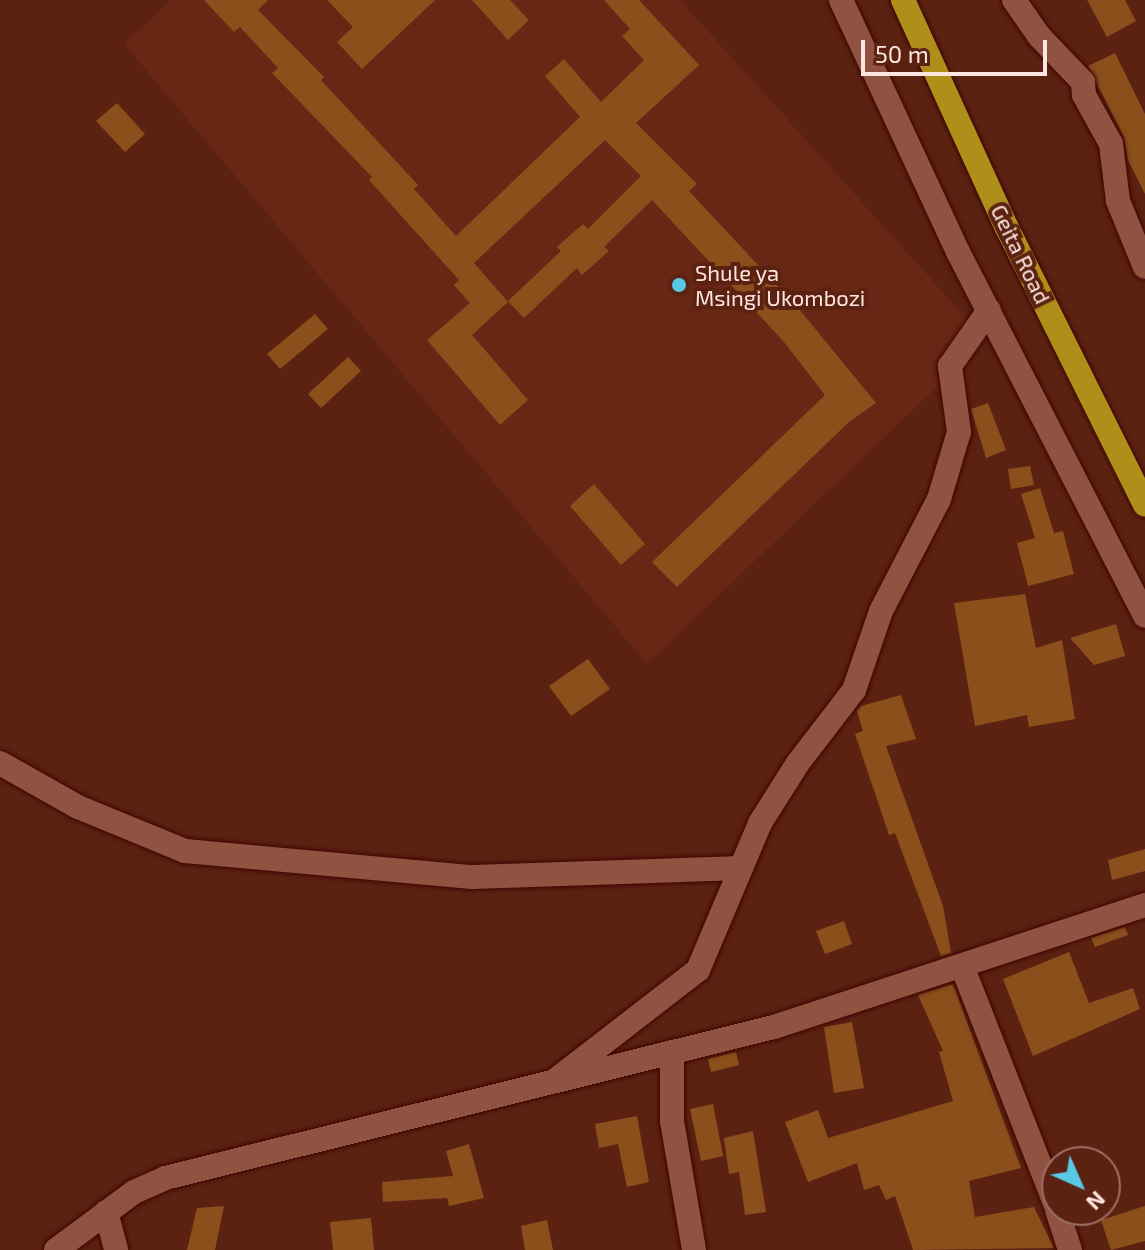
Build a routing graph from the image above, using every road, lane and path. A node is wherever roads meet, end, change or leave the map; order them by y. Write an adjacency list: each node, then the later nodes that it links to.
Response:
1 (841, 0): 5 (street)
2 (903, 0): 6 (highway, Geita Road)
3 (1014, 0): 4 (street)
4 (1145, 267)
5 (989, 310): 7 (street); 9 (street)
6 (1145, 505)
7 (1145, 616)
8 (0, 763): 9 (street)
9 (741, 868): 13 (street)
10 (1145, 905): 11 (street)
11 (962, 966): 12 (street); 14 (street)
12 (672, 1052): 13 (street); 19 (street)
13 (553, 1083): 15 (street)
14 (1041, 1168)
15 (106, 1212): 17 (street); 18 (street)
16 (1062, 1226): 20 (street)
17 (56, 1250)
18 (116, 1250)
19 (694, 1250)
20 (1070, 1250)

